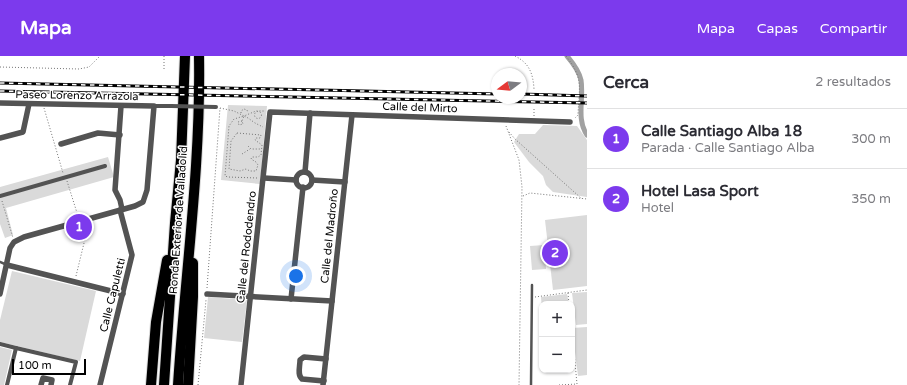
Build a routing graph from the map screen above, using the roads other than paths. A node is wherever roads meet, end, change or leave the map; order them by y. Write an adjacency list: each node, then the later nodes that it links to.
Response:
1 (185, 56): 25 (highway, Ronda Exterior de Valladolid)
2 (199, 56): 24 (highway, Ronda Exterior de Valladolid)
3 (0, 103): 4 (street, Paseo Lorenzo Arrazola)
4 (29, 104): 5 (street, Paseo Lorenzo Arrazola); 13 (street)
5 (121, 106): 6 (street, Paseo Lorenzo Arrazola); 12 (street, Calle Capuletti)
6 (154, 106): 7 (street, bridge); 23 (street)
7 (218, 108)
8 (270, 112): 9 (street, Calle del Mirto); 17 (street, Calle del Rododendro)
9 (310, 113): 10 (street, Calle del Mirto); 16 (street)
10 (352, 115): 11 (street, Calle del Mirto); 20 (street, Calle del Madroño)
11 (570, 122)
12 (120, 135): 14 (street); 23 (street, Calle Capuletti)
13 (0, 138)
14 (61, 144)
15 (105, 166): 22 (street)
16 (305, 172): 18 (street); 19 (street)
17 (264, 178): 18 (street); 32 (street, Calle del Rododendro)
18 (296, 180): 21 (street)
19 (312, 180): 20 (street); 21 (street)
20 (345, 182): 34 (street, Calle del Madroño)
21 (303, 188): 33 (street)
22 (0, 196)
23 (121, 210): 27 (street); 30 (street, Calle Capuletti)
24 (192, 217): 46 (highway, Ronda Exterior de Valladolid); 47 (highway)
25 (175, 223): 44 (highway); 45 (highway, Ronda Exterior de Valladolid)
26 (0, 262): 27 (lane)
27 (7, 266): 29 (street); 30 (street)
28 (532, 285): 49 (lane)
29 (0, 294)
30 (123, 294): 43 (street, Calle Capuletti)
31 (207, 294): 32 (street)
32 (251, 297): 33 (street); 48 (street, Calle del Rododendro)
33 (291, 299): 34 (street)
34 (332, 301): 37 (street, Calle del Madroño)
35 (0, 344): 36 (street)
36 (16, 348): 39 (street); 42 (street)
37 (326, 359): 38 (street, Calle del Madroño); 38 (street, Calle del Madroño)
38 (324, 383)
39 (7, 385)
40 (41, 385): 41 (street)
41 (51, 385)
42 (70, 385)
43 (100, 385)
44 (151, 385)
45 (164, 385)
46 (178, 385)
47 (188, 385)
48 (241, 385)
49 (531, 385)

